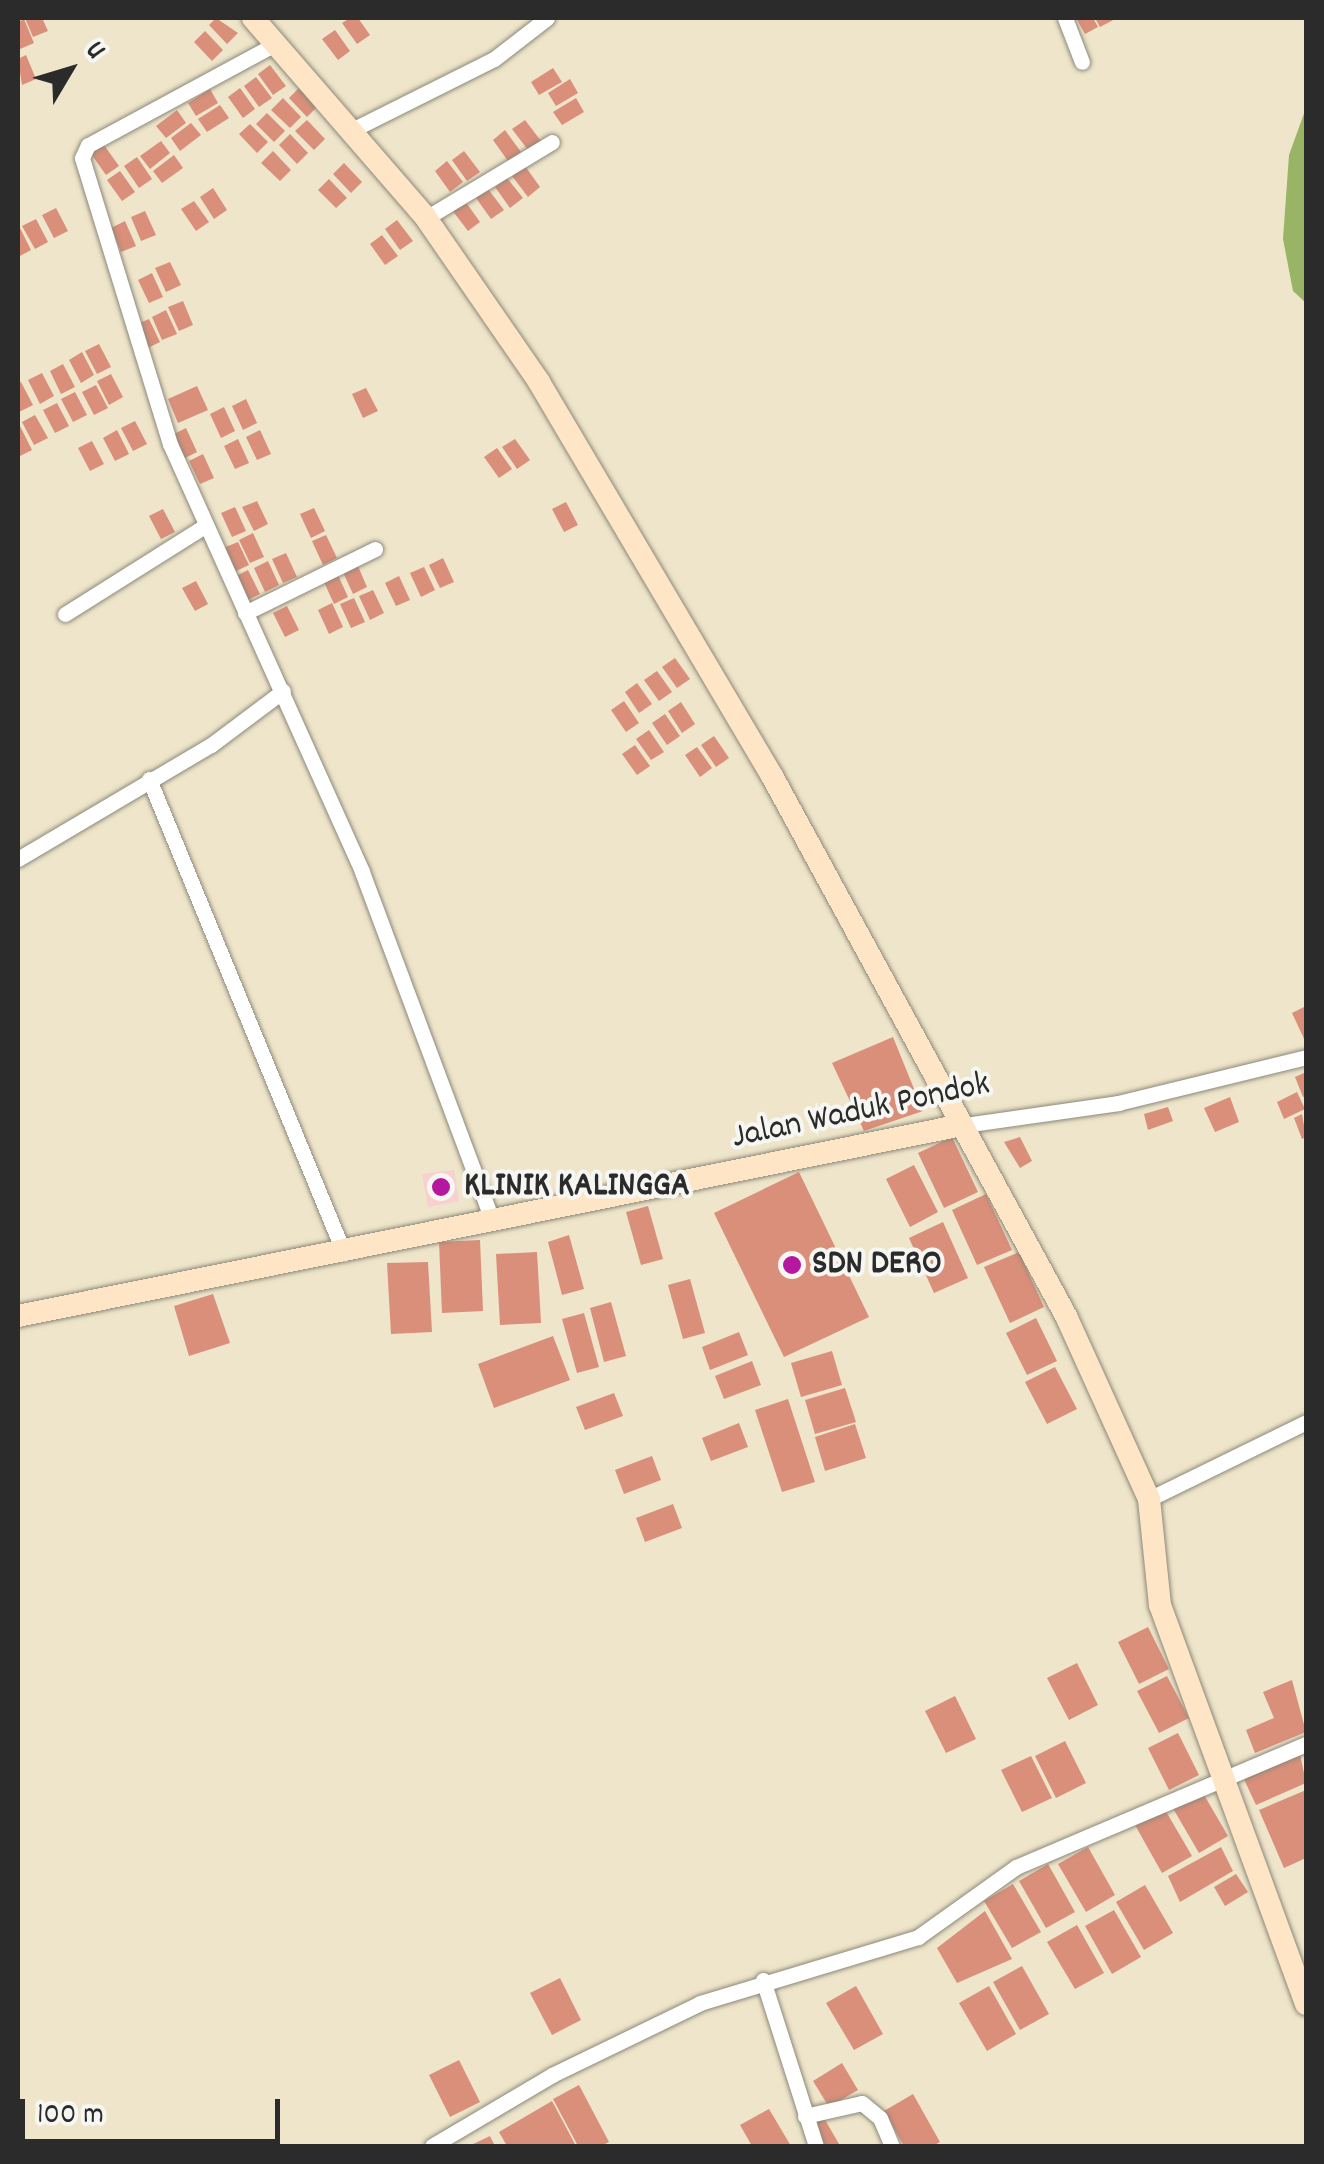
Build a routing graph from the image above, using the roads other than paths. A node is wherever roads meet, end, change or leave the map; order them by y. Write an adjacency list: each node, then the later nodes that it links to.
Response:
1 (253, 18): 4 (street)
2 (547, 18): 6 (street)
3 (1065, 18): 5 (street)
4 (277, 43): 6 (street); 9 (street)
5 (1082, 62)
6 (354, 129): 8 (street)
7 (552, 142): 8 (street)
8 (426, 218): 17 (street)
9 (203, 528): 11 (street); 12 (street)
10 (375, 549): 11 (street)
11 (246, 613): 13 (street)
12 (64, 614)
13 (282, 691): 14 (street); 18 (street)
14 (149, 778): 15 (street); 19 (street)
15 (18, 859)
16 (1306, 1057): 17 (street, Jalan Waduk Pondok)
17 (958, 1126): 18 (street, Jalan Waduk Pondok); 22 (street)
18 (493, 1222): 19 (street, Jalan Waduk Pondok)
19 (344, 1253): 20 (street, Jalan Waduk Pondok)
20 (18, 1316)
21 (1306, 1422): 22 (street)
22 (1149, 1499): 24 (street)
23 (1306, 1744): 24 (street)
24 (1221, 1779): 25 (street); 26 (street)
25 (762, 1980): 27 (street); 28 (street)
26 (1306, 2004)
27 (805, 2116): 29 (street); 30 (street)
28 (432, 2146)
29 (816, 2146)
30 (892, 2146)

